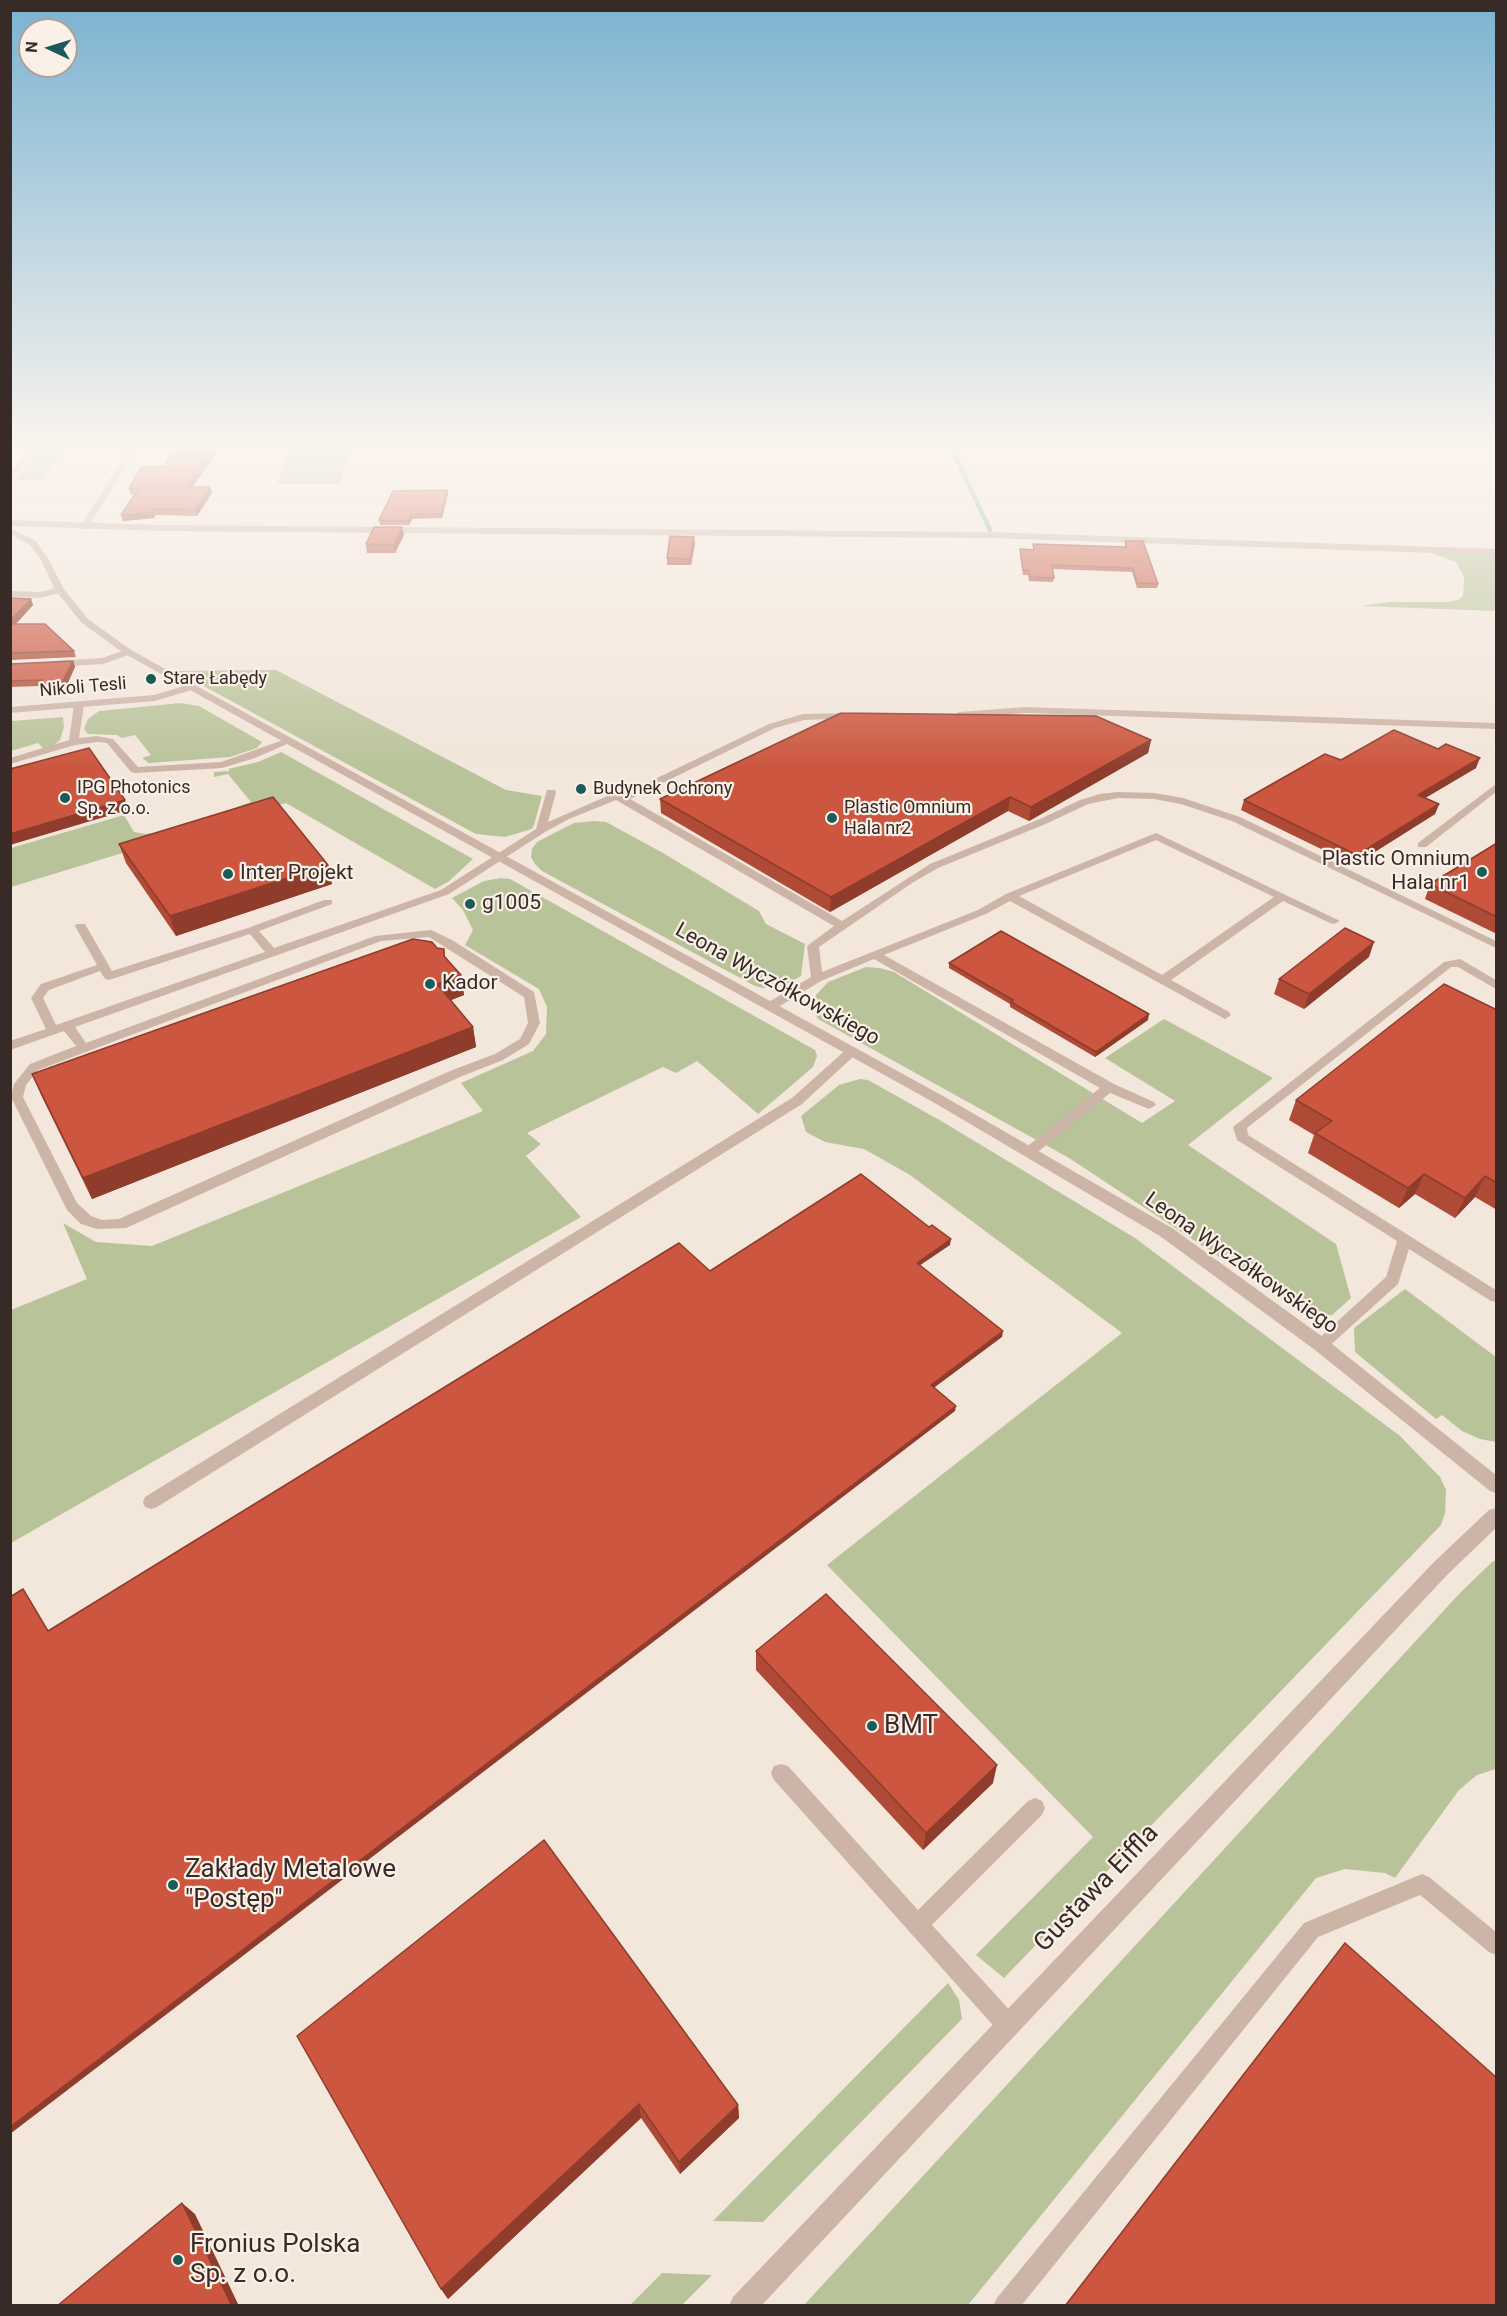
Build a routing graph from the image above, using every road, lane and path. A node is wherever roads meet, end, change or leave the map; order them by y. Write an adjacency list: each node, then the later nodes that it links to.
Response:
1 (40, 553): 2 (street, Leona Wyczółkowskiego)
2 (60, 590): 3 (street); 4 (street, Leona Wyczółkowskiego)
3 (10, 594)
4 (128, 652): 5 (street); 6 (street, Leona Wyczółkowskiego)
5 (43, 664)
6 (192, 687): 7 (street, Nikoli Tesli); 12 (street, Leona Wyczółkowskiego)
7 (79, 705): 8 (street, Nikoli Tesli); 13 (lane)
8 (10, 711)
9 (868, 716): 17 (lane)
10 (951, 716): 11 (lane)
11 (1497, 726)
12 (289, 741): 13 (lane); 20 (street, Leona Wyczółkowskiego)
13 (74, 742): 14 (lane)
14 (10, 761)
15 (1497, 787): 19 (lane)
16 (551, 792): 18 (lane)
17 (622, 799): 18 (lane); 27 (lane)
18 (541, 830): 20 (lane)
19 (1422, 845)
20 (498, 856): 24 (lane); 37 (street, Leona Wyczółkowskiego)
21 (1010, 896): 22 (lane); 32 (lane); 35 (lane)
22 (1281, 896): 25 (lane); 35 (lane)
23 (328, 902): 28 (lane)
24 (375, 916): 29 (lane); 31 (lane)
25 (1334, 921)
26 (81, 926): 33 (lane)
27 (842, 926): 30 (lane); 34 (lane)
28 (252, 930): 31 (lane); 33 (lane)
29 (379, 938): 42 (lane); 42 (lane)
30 (1497, 945)
31 (272, 953): 39 (lane)
32 (875, 955): 34 (lane); 44 (lane)
33 (104, 966): 40 (lane)
34 (817, 978): 37 (lane)
35 (1163, 980): 38 (lane)
36 (1497, 986): 47 (lane)
37 (771, 1006): 43 (street, Leona Wyczółkowskiego)
38 (1225, 1015)
39 (67, 1026): 40 (lane); 42 (lane)
40 (53, 1031): 41 (lane)
41 (10, 1046)
42 (84, 1048)
43 (852, 1051): 46 (street, Leona Wyczółkowskiego); 51 (lane)
44 (1109, 1087): 45 (lane); 46 (lane)
45 (1149, 1105)
46 (1029, 1152): 49 (street, Leona Wyczółkowskiego)
47 (1404, 1240): 48 (lane); 49 (lane)
48 (1497, 1297)
49 (1321, 1345): 50 (street, Leona Wyczółkowskiego)
50 (1497, 1485)
51 (151, 1502)
52 (1497, 1516): 57 (street, Gustawa Eiffla)
53 (781, 1773): 55 (lane)
54 (1035, 1808): 55 (lane)
55 (917, 1925): 57 (lane)
56 (1497, 1945): 59 (lane)
57 (1007, 2024): 58 (street, Gustawa Eiffla)
58 (742, 2306)
59 (1005, 2306)

